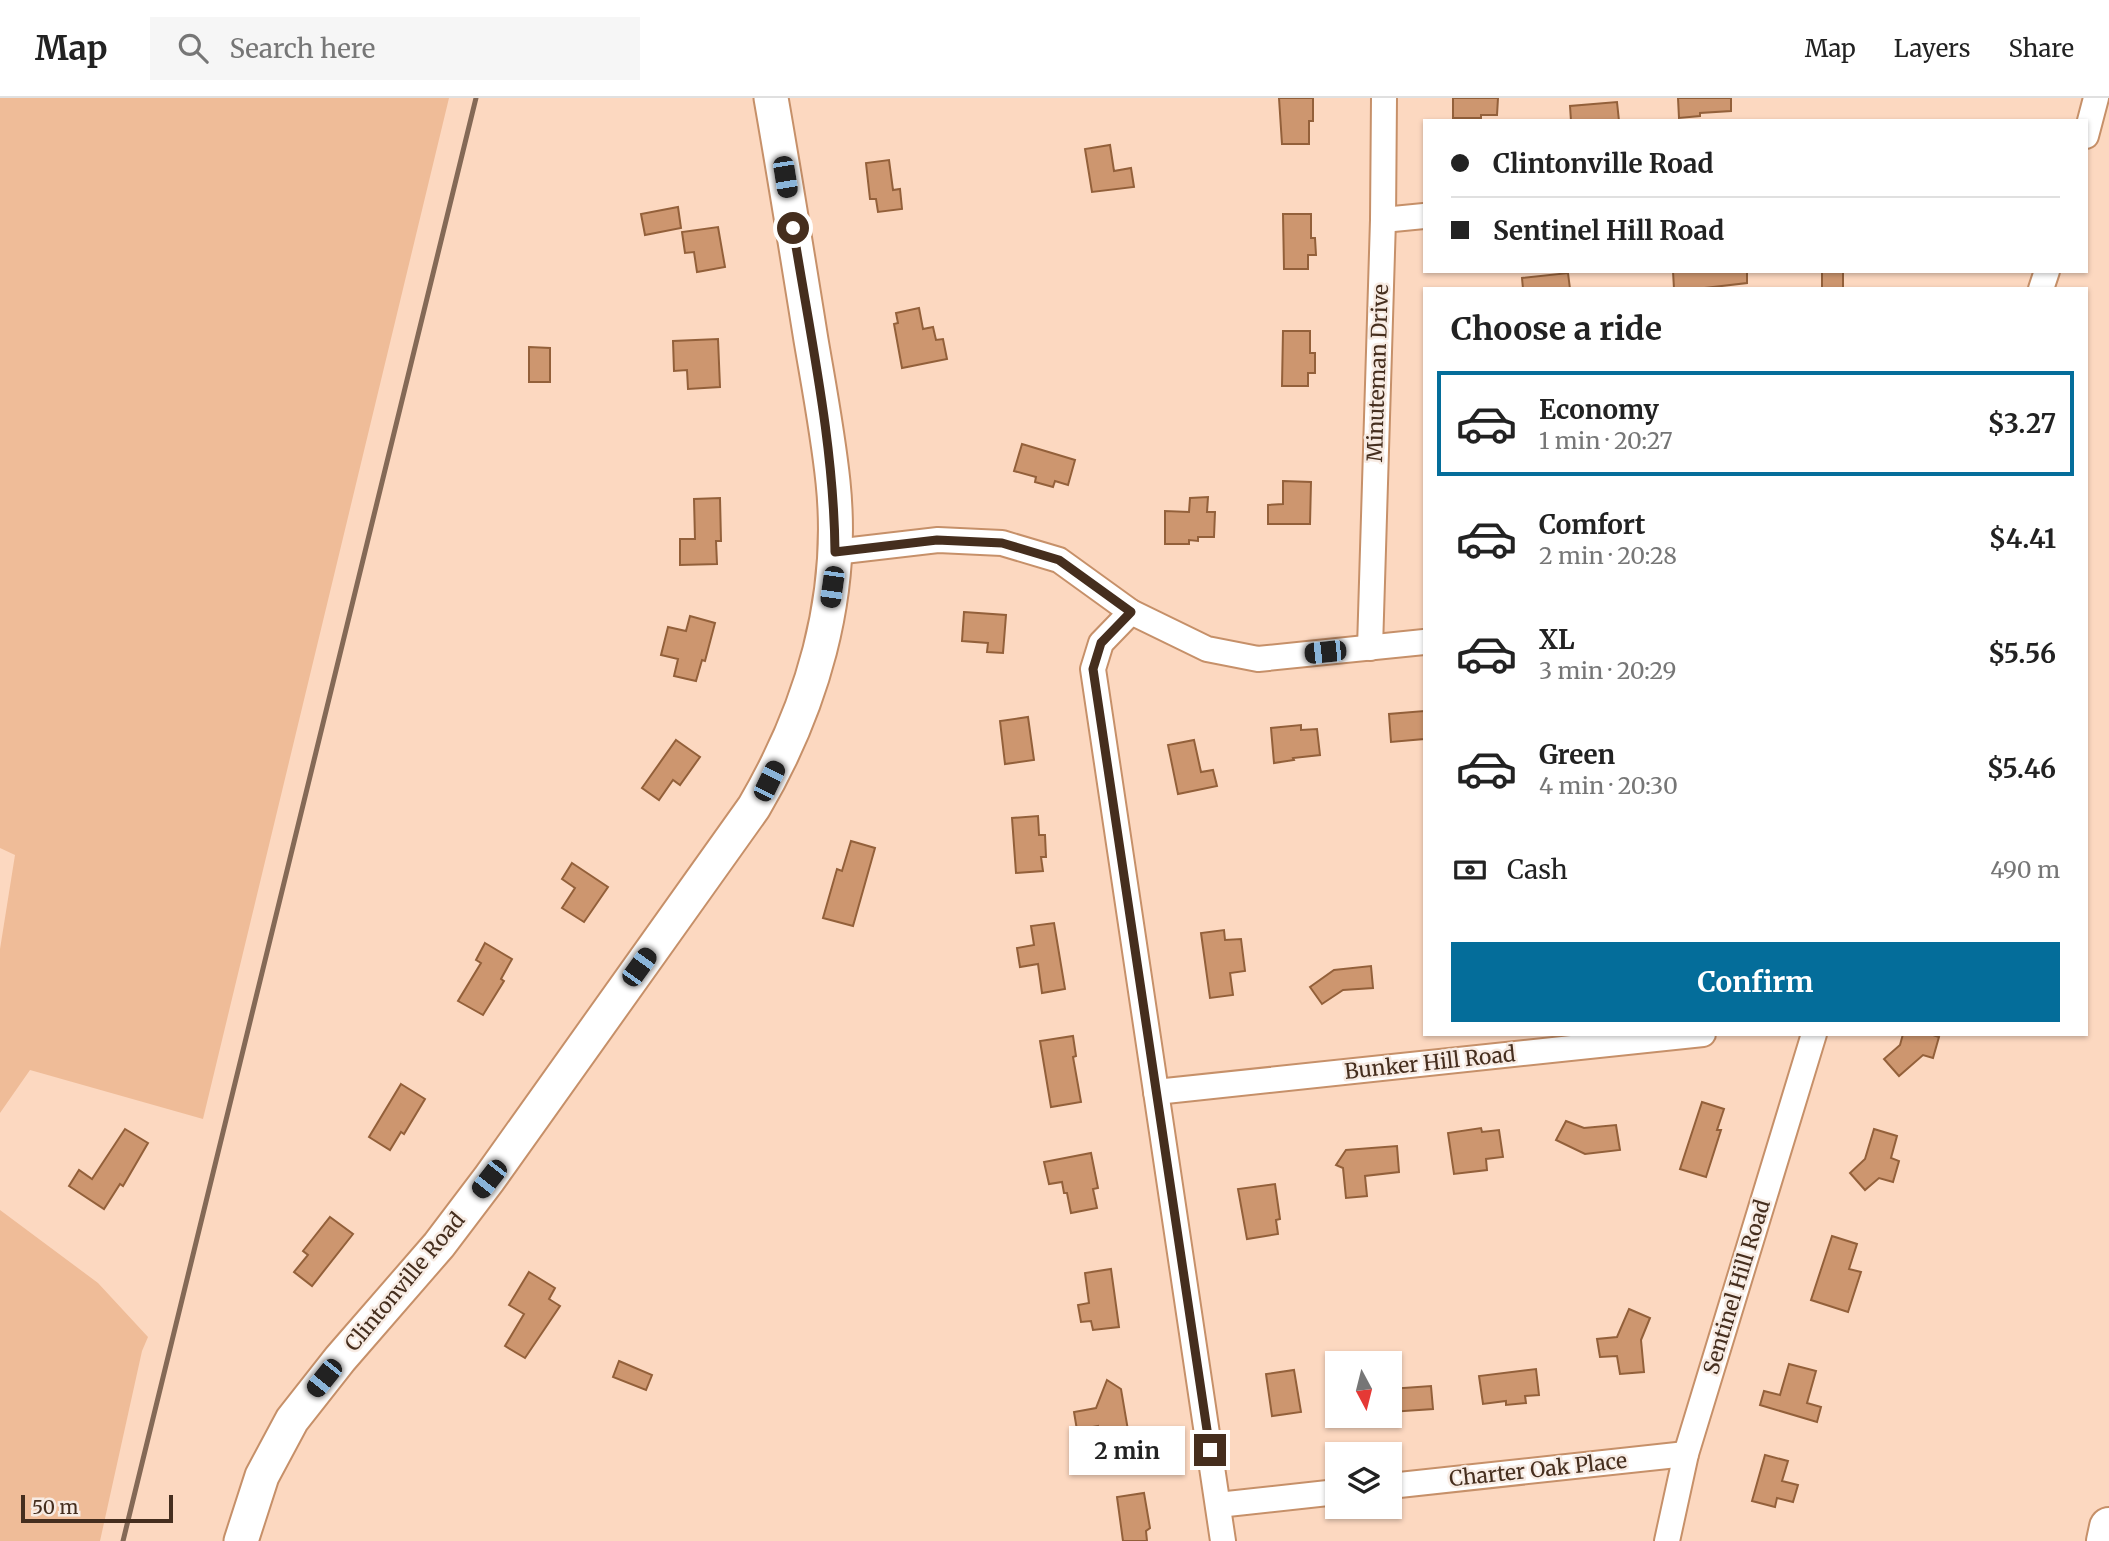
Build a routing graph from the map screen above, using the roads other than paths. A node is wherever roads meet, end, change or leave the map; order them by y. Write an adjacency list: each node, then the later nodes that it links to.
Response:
1 (772, 98): 7 (street, Clintonville Road)
2 (1384, 98): 6 (street, Minuteman Drive)
3 (2096, 98): 4 (street)
4 (2088, 128)
5 (1423, 216): 6 (street)
6 (1383, 220): 10 (street, Minuteman Drive)
7 (835, 552): 8 (street); 19 (street, Clintonville Road)
8 (1131, 612): 10 (street); 13 (street)
9 (1423, 642): 10 (street)
10 (1370, 648)
11 (1684, 1036): 13 (street, Bunker Hill Road)
12 (1813, 1036): 14 (street, Sentinel Hill Road)
13 (1156, 1091): 17 (street)
14 (1686, 1454): 15 (street, Charter Oak Place); 21 (street, Sentinel Hill Road)
15 (1402, 1485)
16 (1325, 1493): 17 (street)
17 (1218, 1504): 20 (street)
18 (2109, 1527): 22 (highway)
19 (241, 1541)
20 (1223, 1541)
21 (1667, 1541)
22 (2106, 1541)

